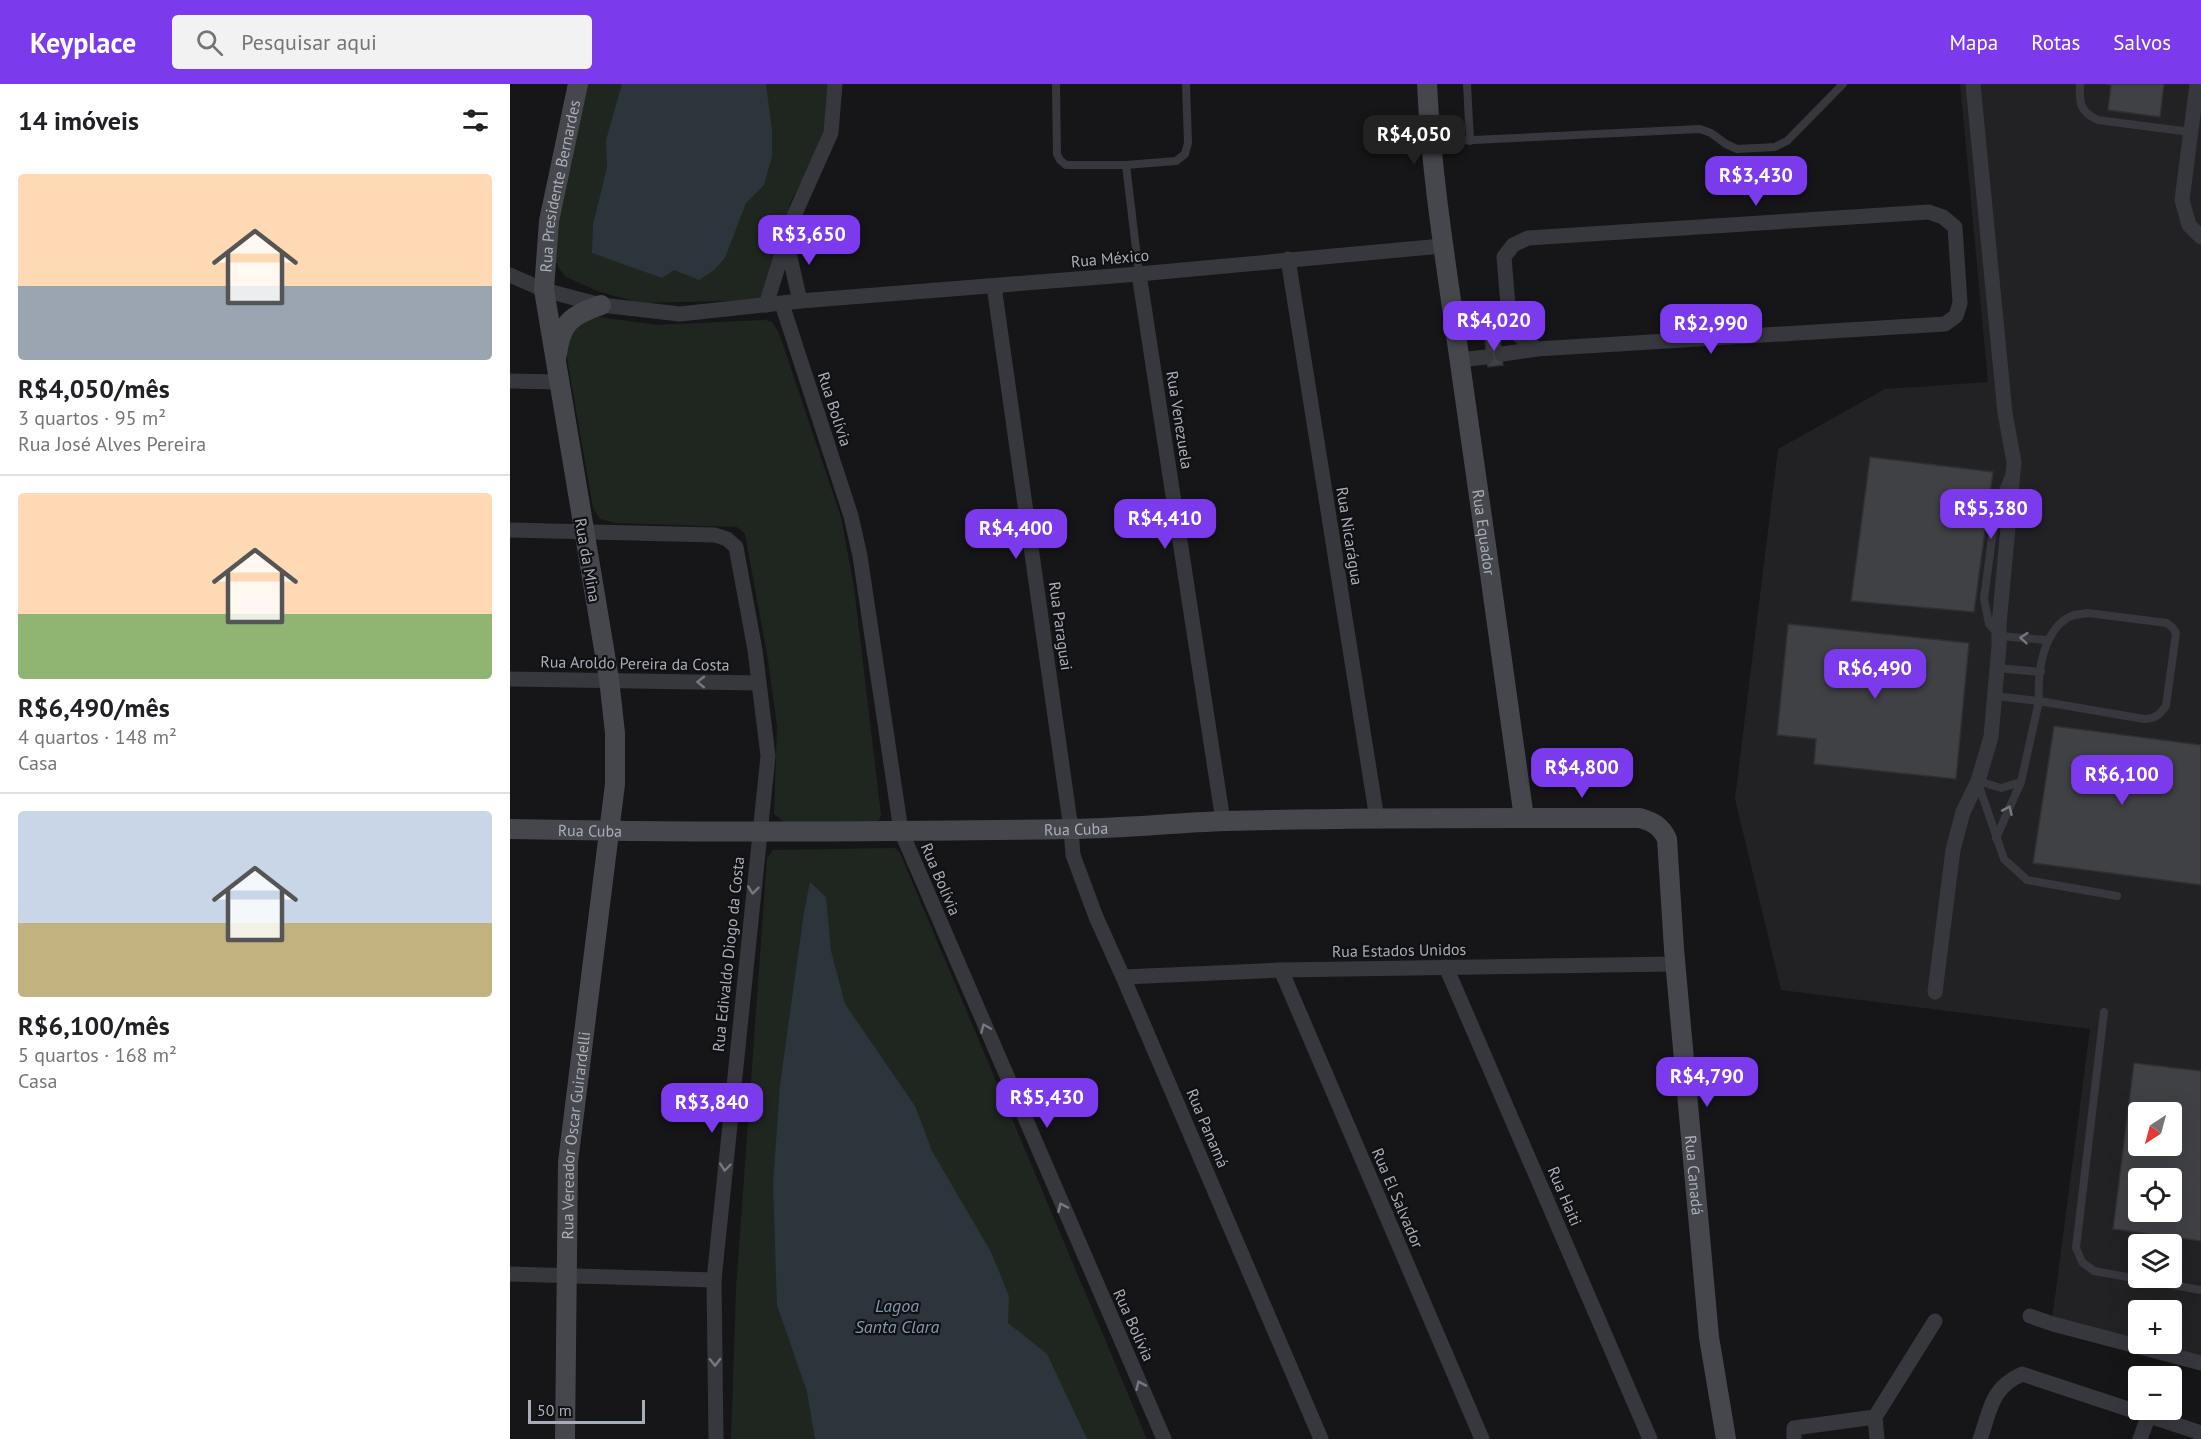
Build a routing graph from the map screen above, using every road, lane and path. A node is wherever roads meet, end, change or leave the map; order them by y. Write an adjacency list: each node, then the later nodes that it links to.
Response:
1 (578, 84): 22 (street, Rua Presidente Bernardes)
2 (835, 84): 15 (street)
3 (1056, 84): 14 (lane)
4 (1186, 84): 14 (lane)
5 (1427, 84): 13 (street, Rua Equador)
6 (1467, 84): 12 (lane)
7 (1843, 84): 12 (lane)
8 (1973, 84): 38 (street)
9 (2080, 84): 11 (lane)
10 (2196, 84): 11 (street)
11 (2190, 132): 16 (street)
12 (1470, 141): 13 (lane)
13 (1430, 142): 17 (street, Rua Equador)
14 (1126, 165): 19 (lane, Rua Venezuela)
15 (786, 237): 23 (street); 26 (street)
16 (2201, 237)
17 (1442, 246): 18 (street, Rua México); 28 (street, Rua Equador)
18 (1288, 259): 19 (street, Rua México); 51 (street, Rua Nicarágua)
19 (1139, 274): 21 (street, Rua México); 52 (street, Rua Venezuela)
20 (510, 275): 22 (street, Rua México)
21 (994, 286): 23 (street, Rua México); 54 (street, Rua Paraguai)
22 (544, 290): 25 (street, Rua México); 33 (street, Rua da Mina)
23 (800, 301): 24 (street, Rua México)
24 (782, 304): 26 (street, Rua México); 57 (street, Rua Bolívia)
25 (601, 305): 26 (street, Rua México); 33 (street)
26 (766, 305)
27 (1509, 318): 28 (street); 29 (street); 29 (street)
28 (1455, 329): 32 (street, Rua Equador)
29 (1536, 349): 30 (street)
30 (1502, 354)
31 (1486, 357): 32 (street)
32 (1459, 360): 49 (street, Rua Equador)
33 (556, 362): 35 (street, Rua da Mina)
34 (510, 381): 35 (street)
35 (559, 382): 37 (street, Rua da Mina)
36 (510, 530): 37 (street)
37 (583, 532): 43 (street, Rua da Mina); 44 (street, Rua Edivaldo Diogo da Costa)
38 (2000, 636): 39 (lane, one-way to 38); 40 (street)
39 (2048, 640): 41 (lane); 46 (lane)
40 (1997, 668): 41 (lane); 45 (street)
41 (2041, 672): 46 (lane)
42 (510, 679): 43 (street, Rua Aroldo Pereira da Costa)
43 (609, 679): 44 (street, Rua Aroldo Pereira da Costa, one-way to 43); 55 (street, Rua da Mina)
44 (759, 683): 56 (street, Rua Edivaldo Diogo da Costa)
45 (1995, 696): 46 (lane); 47 (street)
46 (2039, 702): 48 (lane)
47 (1978, 781): 48 (lane); 58 (lane); 64 (street)
48 (2021, 782): 58 (lane, one-way to 48)
49 (1524, 818): 50 (street, Rua Cuba); 51 (street, Rua Cuba)
50 (1640, 818): 60 (street, Rua Canadá)
51 (1377, 819): 52 (street, Rua Cuba)
52 (1223, 821): 54 (street, Rua Cuba)
53 (510, 829): 55 (street, Rua Cuba)
54 (1071, 829): 57 (street, Rua Cuba); 63 (street, Rua Panamá)
55 (610, 831): 56 (street, Rua Cuba); 67 (street, Rua Vereador Oscar Guirardelli)
56 (759, 831): 57 (street, Rua Cuba); 68 (street, Rua Edivaldo Diogo da Costa, one-way to 68)
57 (901, 831): 80 (street, Rua Bolívia, one-way to 57)
58 (1996, 838): 59 (lane)
59 (2117, 896)
60 (1675, 964): 61 (street, Rua Estados Unidos); 84 (street, Rua Canadá)
61 (1446, 967): 62 (street, Rua Estados Unidos); 83 (street, Rua Haiti)
62 (1281, 970): 63 (street, Rua Estados Unidos); 82 (street, Rua El Salvador)
63 (1123, 977): 81 (street, Rua Panamá)
64 (1935, 992)
65 (2104, 1012): 69 (lane)
66 (510, 1274): 67 (street)
67 (567, 1276): 68 (street); 78 (street, Rua Vereador Oscar Guirardelli)
68 (714, 1280): 79 (street, Rua Edivaldo Diogo da Costa, one-way to 79)
69 (2201, 1290)
70 (2030, 1316): 72 (street)
71 (1935, 1321): 74 (street)
72 (2201, 1362)
73 (2128, 1408): 87 (street)
74 (1875, 1417): 85 (street); 86 (street)
75 (2147, 1420): 88 (street)
76 (2163, 1420): 77 (street)
77 (2201, 1433)
78 (565, 1439)
79 (716, 1439)
80 (1164, 1439)
81 (1321, 1439)
82 (1482, 1439)
83 (1650, 1439)
84 (1726, 1439)
85 (1794, 1439)
86 (1877, 1439)
87 (1980, 1439)
88 (2140, 1439)

